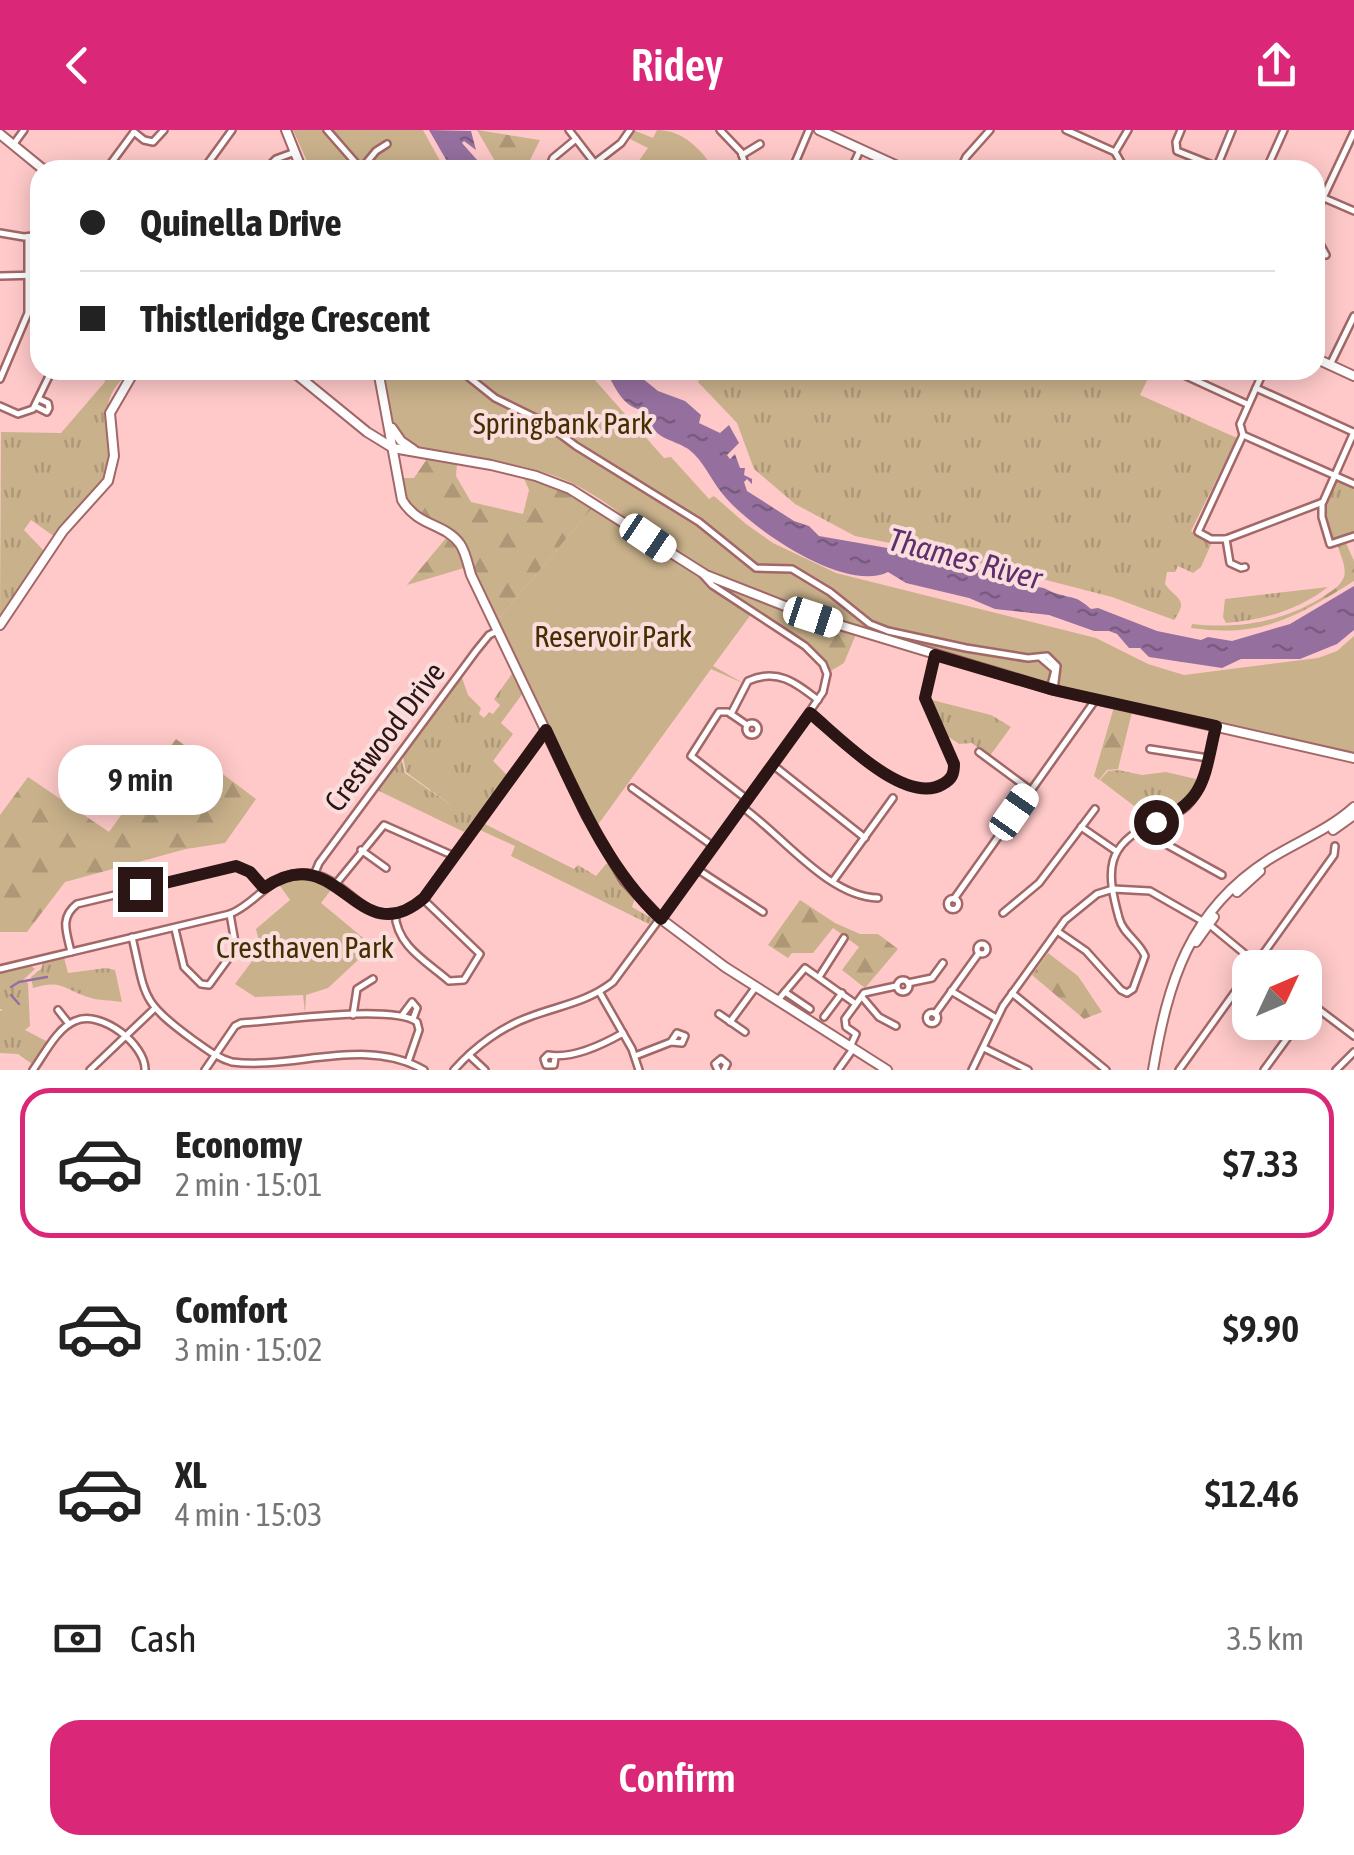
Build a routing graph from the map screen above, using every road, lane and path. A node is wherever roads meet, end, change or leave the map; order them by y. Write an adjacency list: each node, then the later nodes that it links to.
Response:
1 (24, 130): 24 (street)
2 (164, 130): 18 (street)
3 (232, 130): 31 (street)
4 (286, 130): 26 (main road)
5 (327, 130): 34 (street)
6 (569, 130): 21 (street)
7 (630, 130): 38 (street)
8 (720, 130): 28 (street)
9 (809, 130): 40 (street)
10 (819, 130): 25 (main road)
11 (990, 130): 43 (street)
12 (1066, 130): 27 (street)
13 (1128, 130): 27 (street)
14 (1181, 130): 45 (street)
15 (1232, 130): 46 (street)
16 (1284, 130): 47 (street)
17 (1346, 130): 19 (street)
18 (133, 131): 30 (street)
19 (1354, 133): 48 (street)
20 (0, 134): 24 (main road)
21 (576, 140): 36 (street); 37 (street)
22 (388, 144): 35 (street)
23 (760, 144): 28 (street)
24 (13, 145): 29 (main road)
25 (861, 149): 41 (street); 42 (main road)
26 (294, 152): 32 (street); 33 (main road)
27 (1115, 152): 44 (street)
28 (742, 155): 39 (street)
29 (32, 160)
30 (113, 160)
31 (210, 160)
32 (275, 160)
33 (298, 160)
34 (352, 160)
35 (369, 160)
36 (553, 160)
37 (593, 160)
38 (599, 160)
39 (743, 160)
40 (796, 160)
41 (856, 160)
42 (885, 160)
43 (965, 160)
44 (1119, 160)
45 (1196, 160)
46 (1219, 160)
47 (1270, 160)
48 (1325, 196)
49 (1325, 198): 50 (street)
50 (1354, 211)
51 (0, 233): 52 (street)
52 (28, 237): 53 (street)
53 (29, 275): 54 (street); 55 (street)
54 (0, 276)
55 (28, 313): 60 (street)
56 (1354, 316): 58 (street)
57 (1325, 363): 58 (main road)
58 (1330, 365): 59 (main road)
59 (1354, 376)
60 (0, 379)
61 (47, 380): 71 (street)
62 (129, 380): 87 (main road)
63 (302, 380): 72 (main road)
64 (380, 380): 70 (main road)
65 (474, 380): 90 (street)
66 (1195, 380): 69 (street)
67 (1260, 380): 68 (street)
68 (1256, 388): 69 (street); 73 (street)
69 (1248, 404): 75 (street)
70 (386, 405): 74 (main road); 78 (main road)
71 (0, 406)
72 (366, 432): 74 (main road); 76 (main road); 79 (main road)
73 (1354, 432): 80 (street)
74 (390, 433): 76 (main road)
75 (1243, 435): 80 (street); 84 (street)
76 (392, 448): 77 (main road); 79 (main road)
77 (406, 451): 78 (main road); 79 (main road)
78 (430, 455): 86 (main road)
79 (395, 465): 88 (main road)
80 (1333, 476): 81 (street); 82 (street)
81 (1354, 484)
82 (1322, 502): 83 (street); 84 (street)
83 (1354, 536)
84 (1226, 539): 85 (street)
85 (1245, 567)
86 (701, 572): 89 (main road); 91 (street)
87 (0, 625)
88 (498, 631): 97 (main road); 121 (street, Crestwood Drive)
89 (935, 655): 90 (main road); 93 (street)
90 (1052, 689): 92 (main road)
91 (818, 700): 93 (street); 94 (street)
92 (1096, 700): 96 (main road); 104 (street)
93 (810, 713): 102 (street)
94 (732, 714): 95 (street); 106 (street)
95 (747, 726)
96 (1216, 726): 100 (street); 101 (main road)
97 (546, 730): 118 (street); 134 (main road)
98 (1150, 749): 100 (street)
99 (979, 752): 104 (street)
100 (1208, 758): 111 (street)
101 (1354, 758)
102 (773, 765): 106 (street); 113 (street)
103 (632, 788): 114 (street)
104 (1030, 790): 129 (street)
105 (893, 798): 113 (street)
106 (748, 800): 107 (street)
107 (742, 807): 114 (street); 123 (street)
108 (1354, 807): 135 (main road)
109 (1095, 808): 112 (street)
110 (1354, 816): 135 (main road)
111 (1153, 823): 117 (street); 122 (street)
112 (1080, 826): 117 (street); 131 (street)
113 (865, 838): 123 (street)
114 (713, 846): 120 (street)
115 (1335, 846): 141 (street)
116 (362, 850): 118 (street); 119 (street); 124 (street)
117 (1116, 851): 126 (street)
118 (454, 856): 128 (street)
119 (386, 868)
120 (697, 868): 130 (street); 134 (street)
121 (314, 874): 124 (street); 125 (street)
122 (1222, 875)
123 (833, 881): 127 (street)
124 (335, 885): 133 (street)
125 (264, 888): 132 (street); 142 (street)
126 (1113, 889): 135 (street); 137 (street); 137 (street)
127 (878, 898)
128 (423, 899): 133 (street); 133 (street)
129 (954, 899)
130 (764, 912)
131 (1003, 912)
132 (230, 914): 136 (street); 136 (street)
133 (395, 914)
134 (661, 919): 148 (main road); 150 (street)
135 (1206, 923): 140 (street); 200 (main road)
136 (175, 928): 138 (street)
137 (1057, 931): 153 (street)
138 (132, 937): 142 (street); 158 (street)
139 (844, 938): 146 (street)
140 (1236, 950)
141 (1267, 950)
142 (71, 952): 145 (street)
143 (979, 953): 149 (street)
144 (943, 962): 154 (street)
145 (0, 969)
146 (819, 976): 151 (street); 152 (street)
147 (373, 979): 164 (street)
148 (756, 988): 156 (main road); 169 (street)
149 (951, 991): 163 (street); 167 (street)
150 (599, 992): 173 (street); 181 (street)
151 (784, 992): 156 (street); 159 (street)
152 (842, 993): 157 (street); 166 (street)
153 (1012, 993): 167 (street); 199 (street)
154 (862, 997): 171 (street); 178 (street)
155 (1232, 998): 201 (street)
156 (777, 1002): 178 (main road)
157 (854, 1002)
158 (154, 1009): 174 (street); 182 (street)
159 (810, 1009)
160 (58, 1010): 170 (street)
161 (1322, 1011): 175 (street)
162 (719, 1014): 169 (street)
163 (935, 1014)
164 (352, 1015): 165 (street); 182 (street)
165 (402, 1016): 168 (street); 168 (street)
166 (824, 1017)
167 (996, 1018): 179 (street)
168 (413, 1019): 185 (street)
169 (730, 1022): 172 (street)
170 (68, 1024): 174 (street); 187 (street)
171 (896, 1026)
172 (746, 1032)
173 (623, 1033): 183 (street); 184 (street)
174 (124, 1036): 188 (street); 189 (street)
175 (1354, 1036)
176 (1285, 1040): 202 (street)
177 (671, 1042): 183 (street)
178 (852, 1048): 195 (street); 196 (main road)
179 (984, 1048): 197 (street); 198 (street)
180 (1354, 1052): 203 (street)
181 (469, 1055): 192 (street); 193 (street)
182 (216, 1056): 186 (street); 190 (street)
183 (635, 1056): 194 (street)
184 (555, 1057)
185 (408, 1062): 186 (street); 191 (street)
186 (272, 1067)
187 (34, 1070)
188 (90, 1070)
189 (145, 1070)
190 (205, 1070)
191 (424, 1070)
192 (454, 1070)
193 (485, 1070)
194 (640, 1070)
195 (838, 1070)
196 (887, 1070)
197 (972, 1070)
198 (1028, 1070)
199 (1106, 1070)
200 (1155, 1070)
201 (1179, 1070)
202 (1264, 1070)
203 (1336, 1070)

